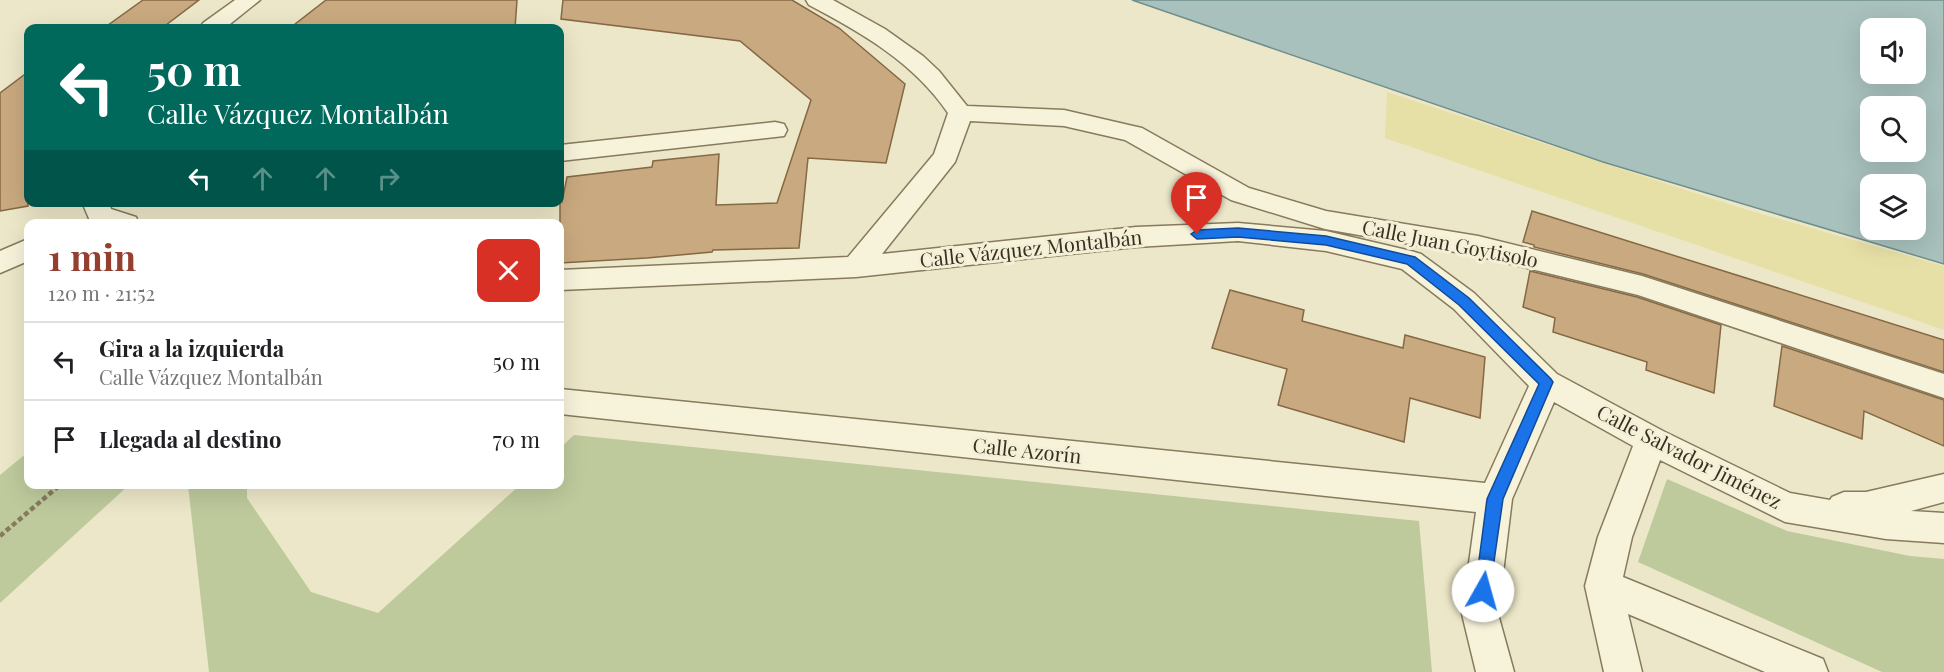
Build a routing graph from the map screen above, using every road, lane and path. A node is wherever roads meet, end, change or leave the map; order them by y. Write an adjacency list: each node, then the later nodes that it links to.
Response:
1 (249, 0): 3 (street)
2 (817, 0): 4 (street)
3 (216, 24)
4 (960, 113): 11 (street); 14 (street, Calle Juan Goytisolo)
5 (775, 130): 6 (street)
6 (564, 153)
7 (93, 214): 8 (street)
8 (110, 219)
9 (24, 251): 10 (street)
10 (0, 262)
11 (856, 267): 12 (street, Calle Vázquez Montalbán); 13 (street, Calle Vázquez Montalbán)
12 (564, 280)
13 (1546, 382): 16 (street, Calle Salvador Jiménez); 19 (street)
14 (1944, 386)
15 (564, 402): 19 (street, Calle Azorín)
16 (1651, 440): 20 (street, Calle Salvador Jiménez); 23 (street)
17 (1944, 488): 20 (street)
18 (55, 489): 22 (path)
19 (1495, 499): 24 (street)
20 (1785, 507): 21 (street, Calle Salvador Jiménez)
21 (1944, 528)
22 (0, 536)
23 (1603, 586): 25 (street); 26 (street)
24 (1495, 672)
25 (1623, 672)
26 (1809, 672)

